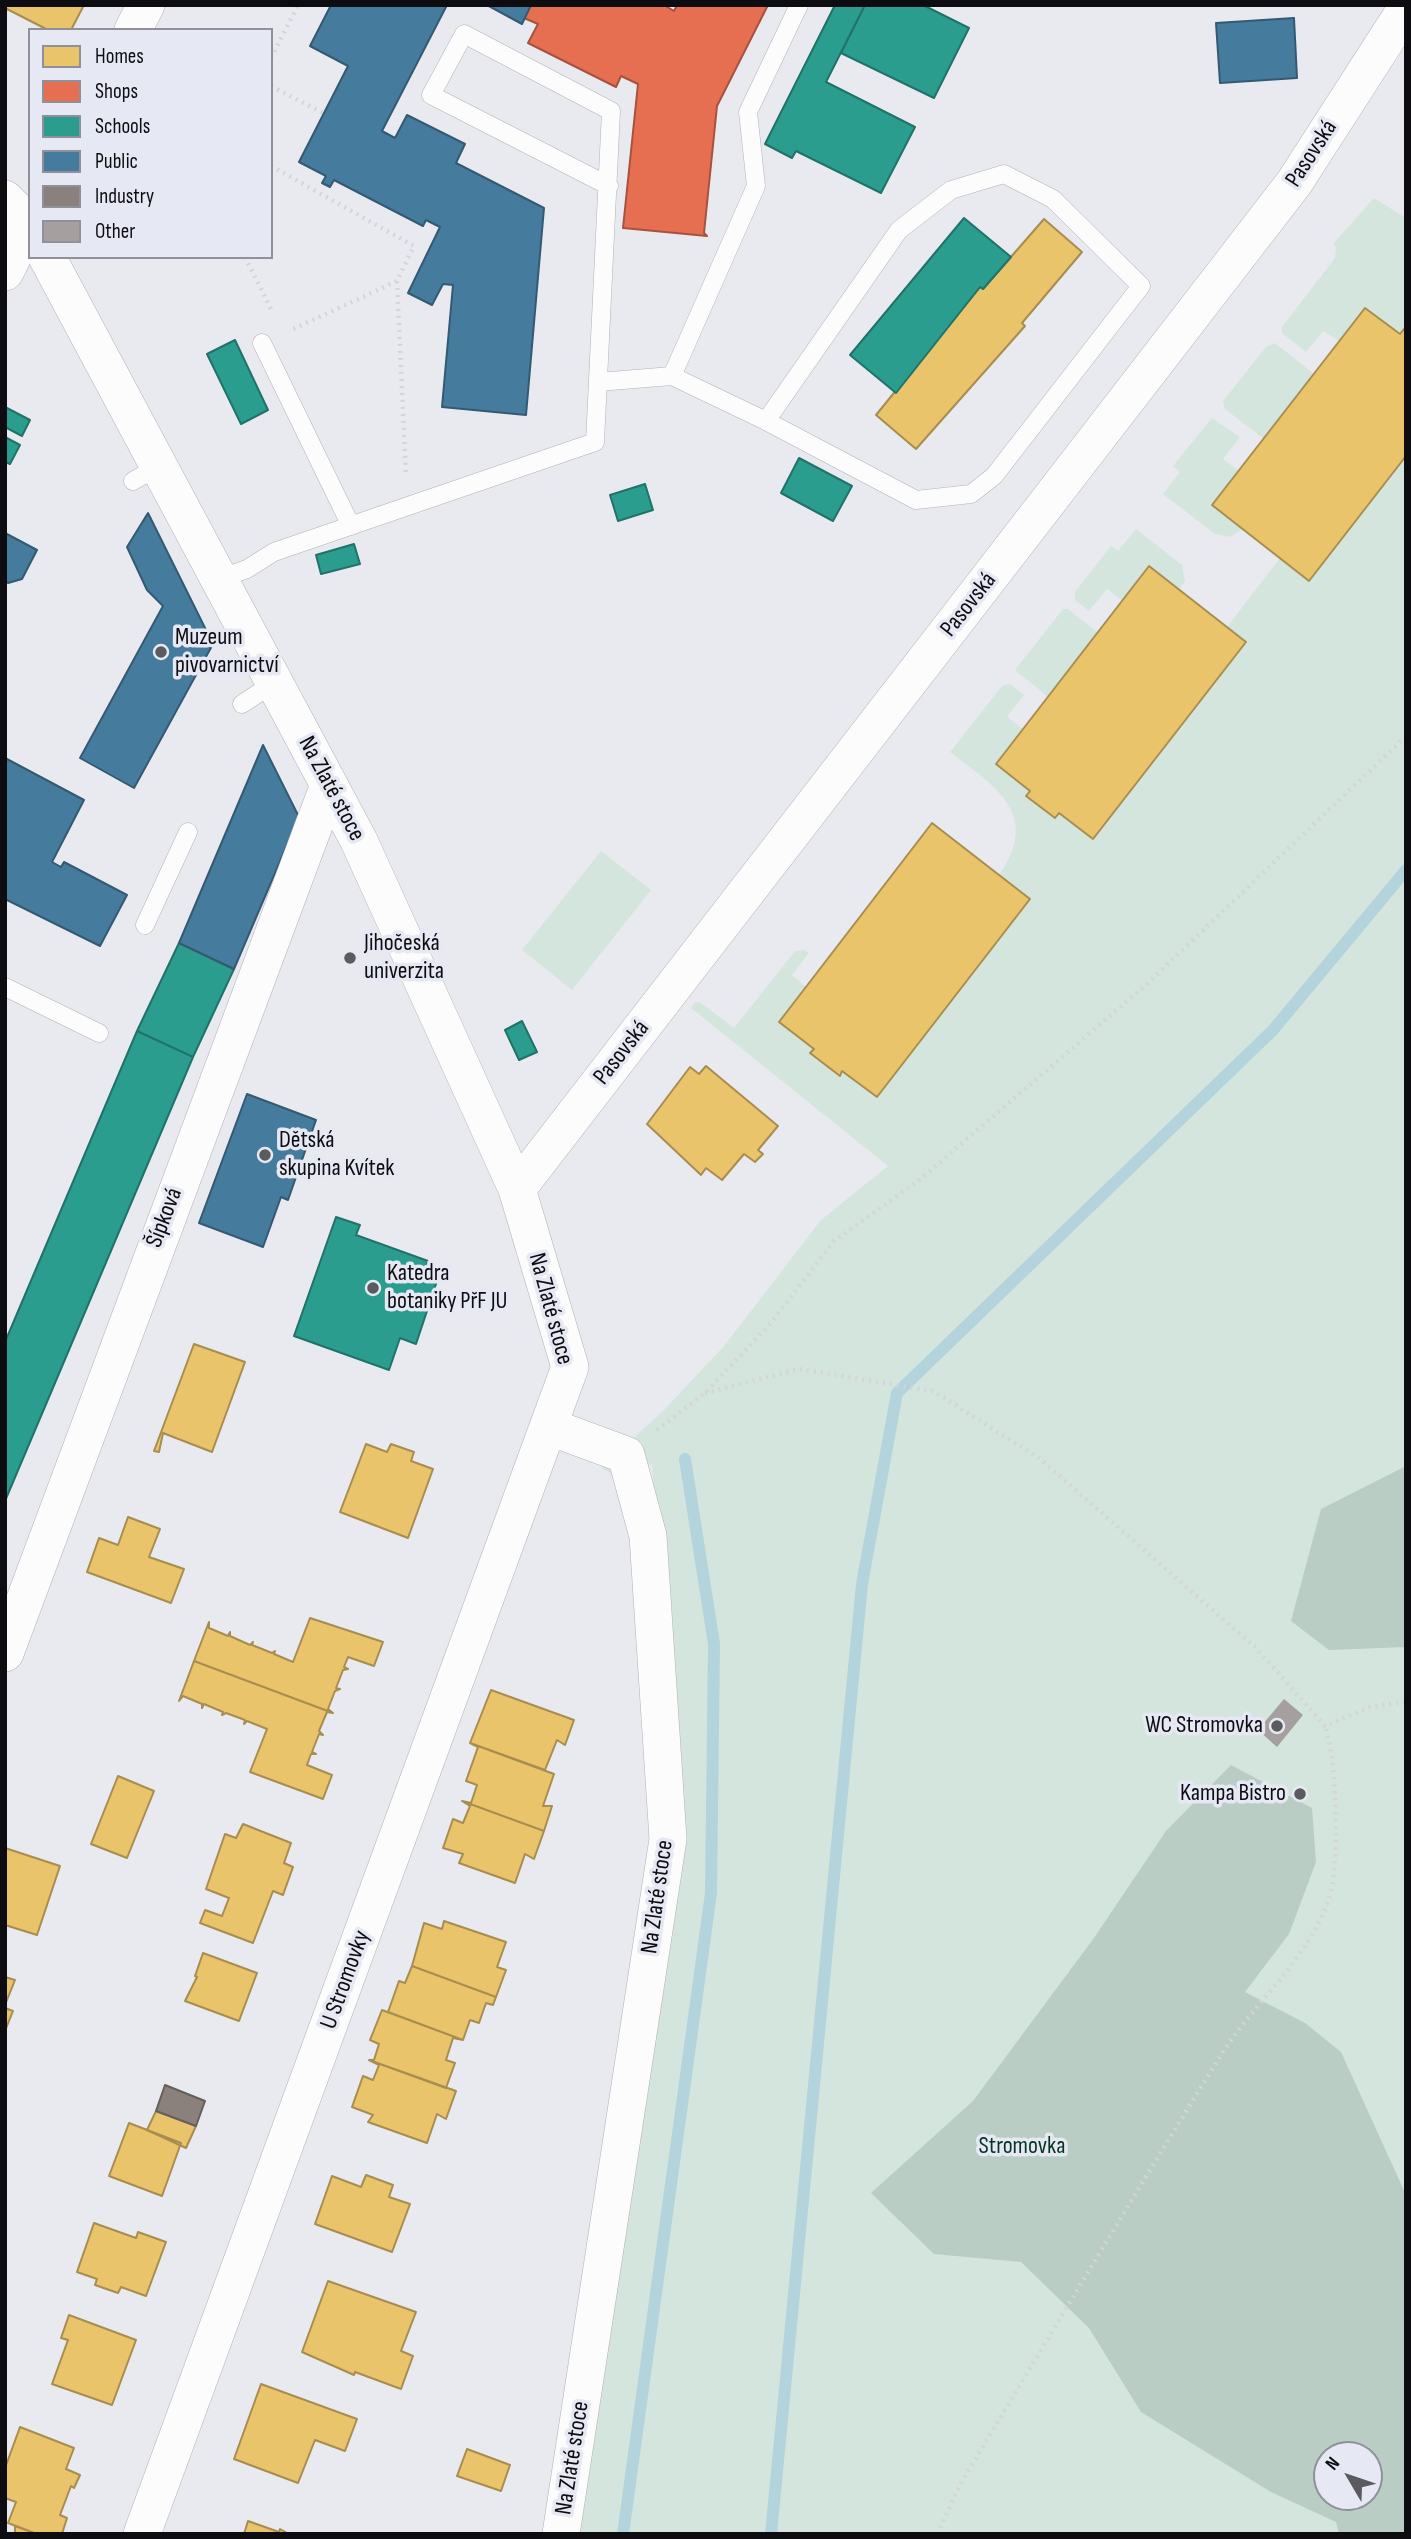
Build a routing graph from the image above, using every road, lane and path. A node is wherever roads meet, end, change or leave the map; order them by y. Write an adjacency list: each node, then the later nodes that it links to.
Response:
1 (146, 5): 5 (street)
2 (298, 5): 6 (path)
3 (799, 5): 20 (lane)
4 (1406, 9): 34 (street, Pasovská)
5 (134, 28)
6 (273, 54)
7 (273, 87): 8 (path)
8 (323, 113)
9 (273, 167): 17 (path)
10 (609, 186): 10 (lane); 21 (lane)
11 (5, 199): 12 (street)
12 (28, 221)
13 (28, 227): 16 (street)
14 (48, 259): 25 (street, Na Zlaté stoce)
15 (246, 259): 18 (path)
16 (5, 272)
17 (397, 281): 18 (path); 23 (path)
18 (283, 333): 19 (path)
19 (262, 343): 24 (lane)
20 (672, 376): 21 (lane); 22 (lane)
21 (598, 382): 23 (lane)
22 (766, 421): 22 (lane)
23 (407, 507): 24 (lane)
24 (351, 526): 25 (lane)
25 (219, 579): 26 (street, Na Zlaté stoce)
26 (274, 683): 27 (lane); 29 (street, Na Zlaté stoce)
27 (242, 704)
28 (1406, 736): 35 (path)
29 (329, 785): 34 (street, Na Zlaté stoce); 38 (street, Šípková)
30 (188, 832): 31 (lane)
31 (145, 925)
32 (5, 987): 33 (lane)
33 (99, 1032)
34 (516, 1189): 36 (street, Na Zlaté stoce)
35 (705, 1393): 37 (path); 40 (path)
36 (550, 1427): 37 (street); 41 (street, U Stromovky)
37 (626, 1455): 42 (street, Na Zlaté stoce)
38 (5, 1653)
39 (1406, 1702): 40 (path)
40 (1325, 1726): 43 (path)
41 (142, 2534)
42 (561, 2534)
43 (937, 2534)

